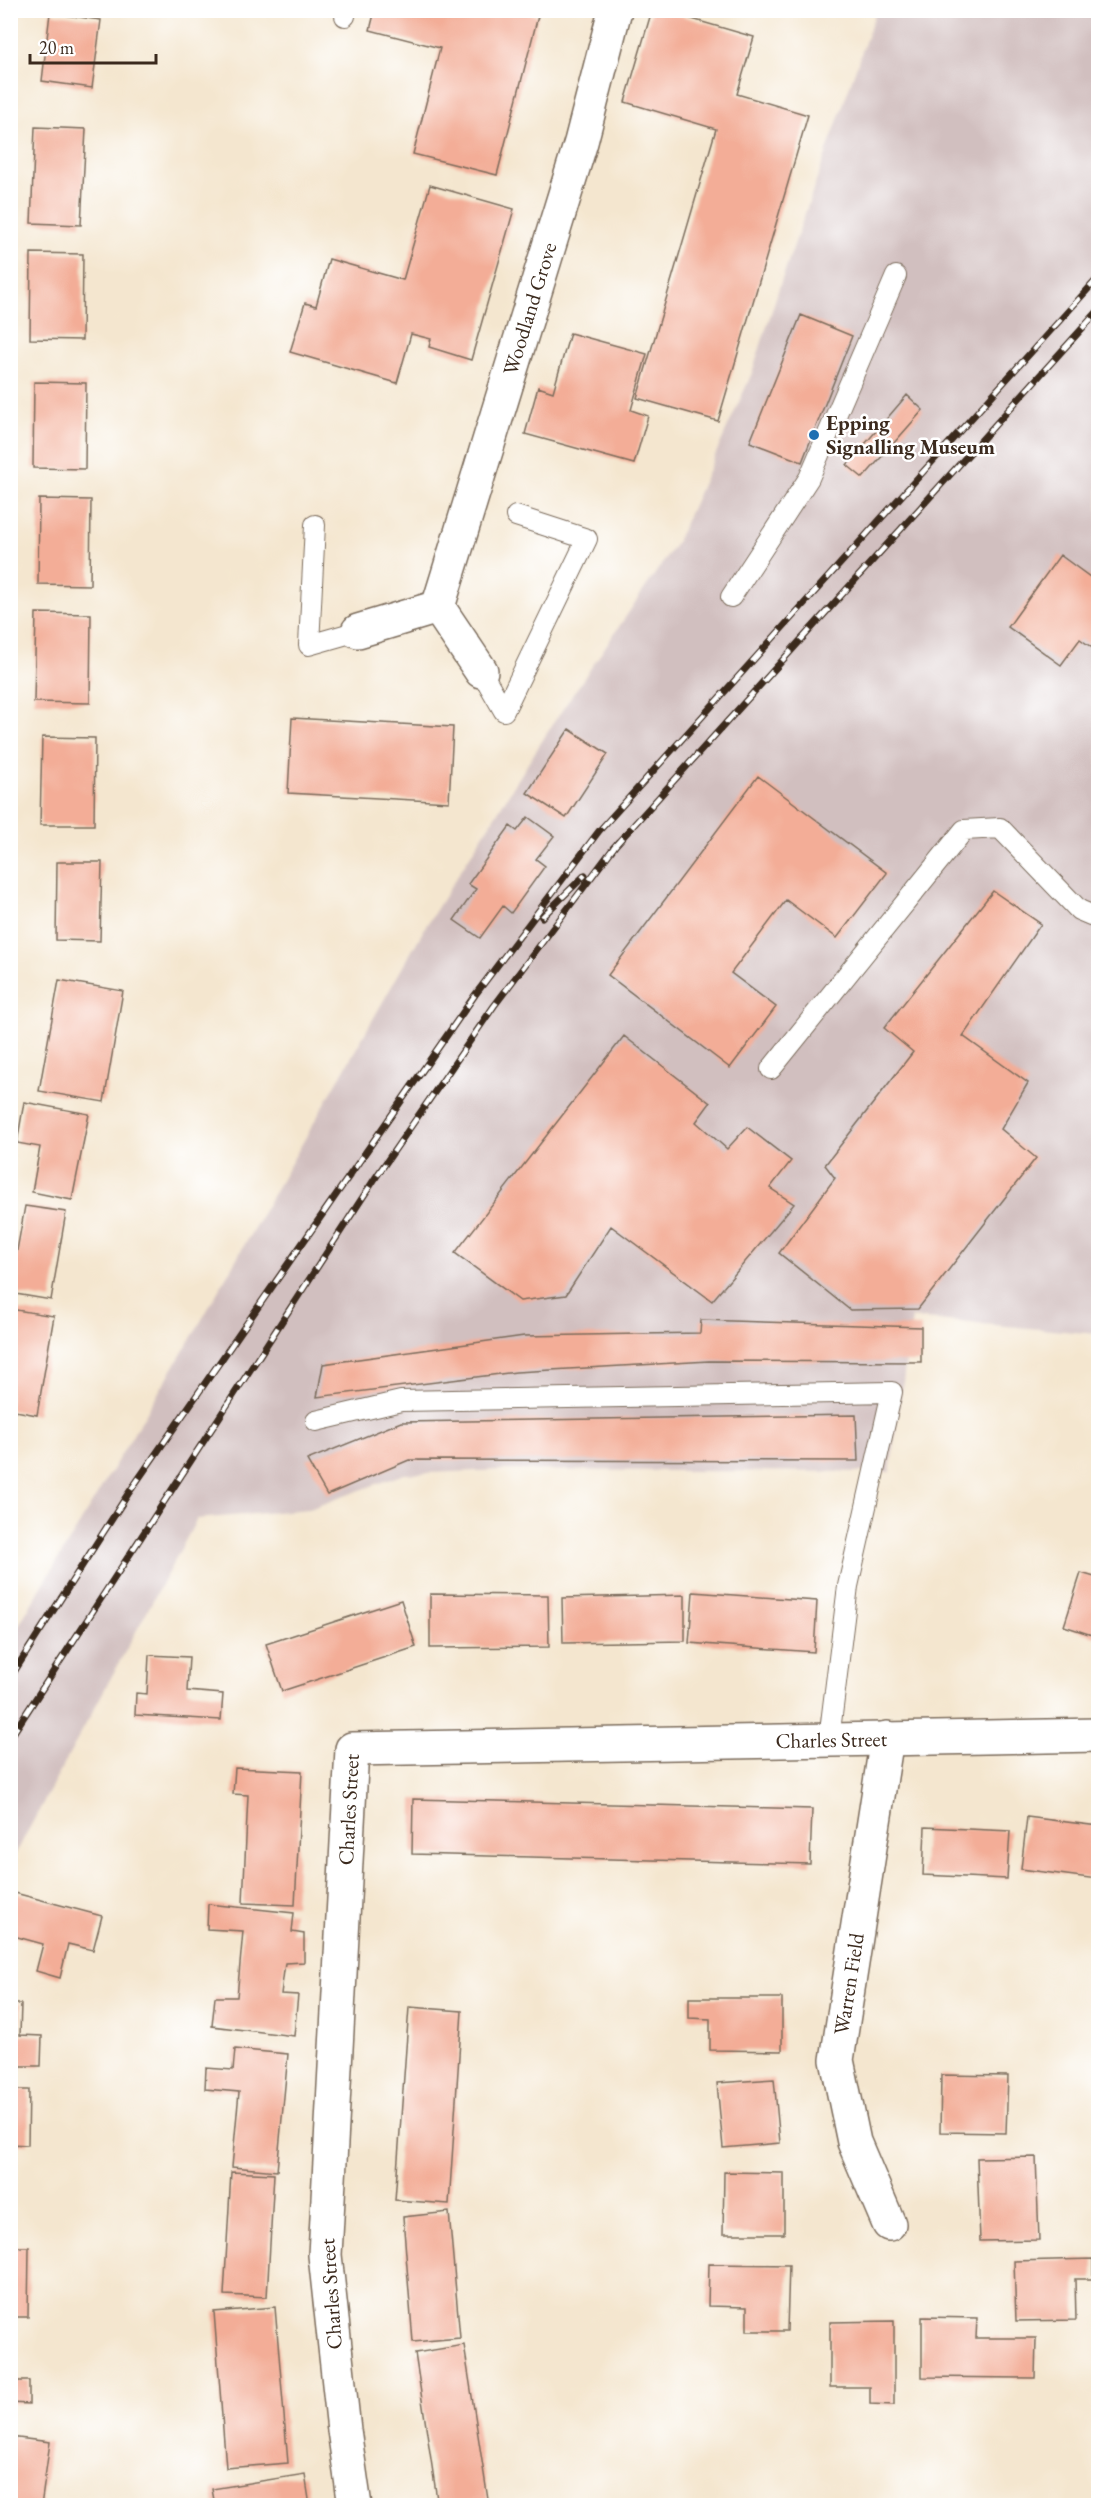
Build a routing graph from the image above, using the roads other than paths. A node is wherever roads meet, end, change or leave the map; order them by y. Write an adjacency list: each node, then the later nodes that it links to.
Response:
1 (615, 10): 6 (street, Woodland Grove)
2 (896, 276): 5 (lane)
3 (516, 516): 8 (lane)
4 (315, 525): 7 (lane)
5 (730, 597)
6 (438, 607): 7 (street); 8 (street)
7 (358, 631)
8 (481, 671)
9 (1098, 918): 10 (lane)
10 (771, 1069)
11 (316, 1421): 14 (lane)
12 (1098, 1735): 13 (street, Charles Street)
13 (887, 1738): 14 (street, Charles Street); 15 (street, Warren Field)
14 (829, 1739): 16 (street, Charles Street)
15 (889, 2224)
16 (355, 2505)

